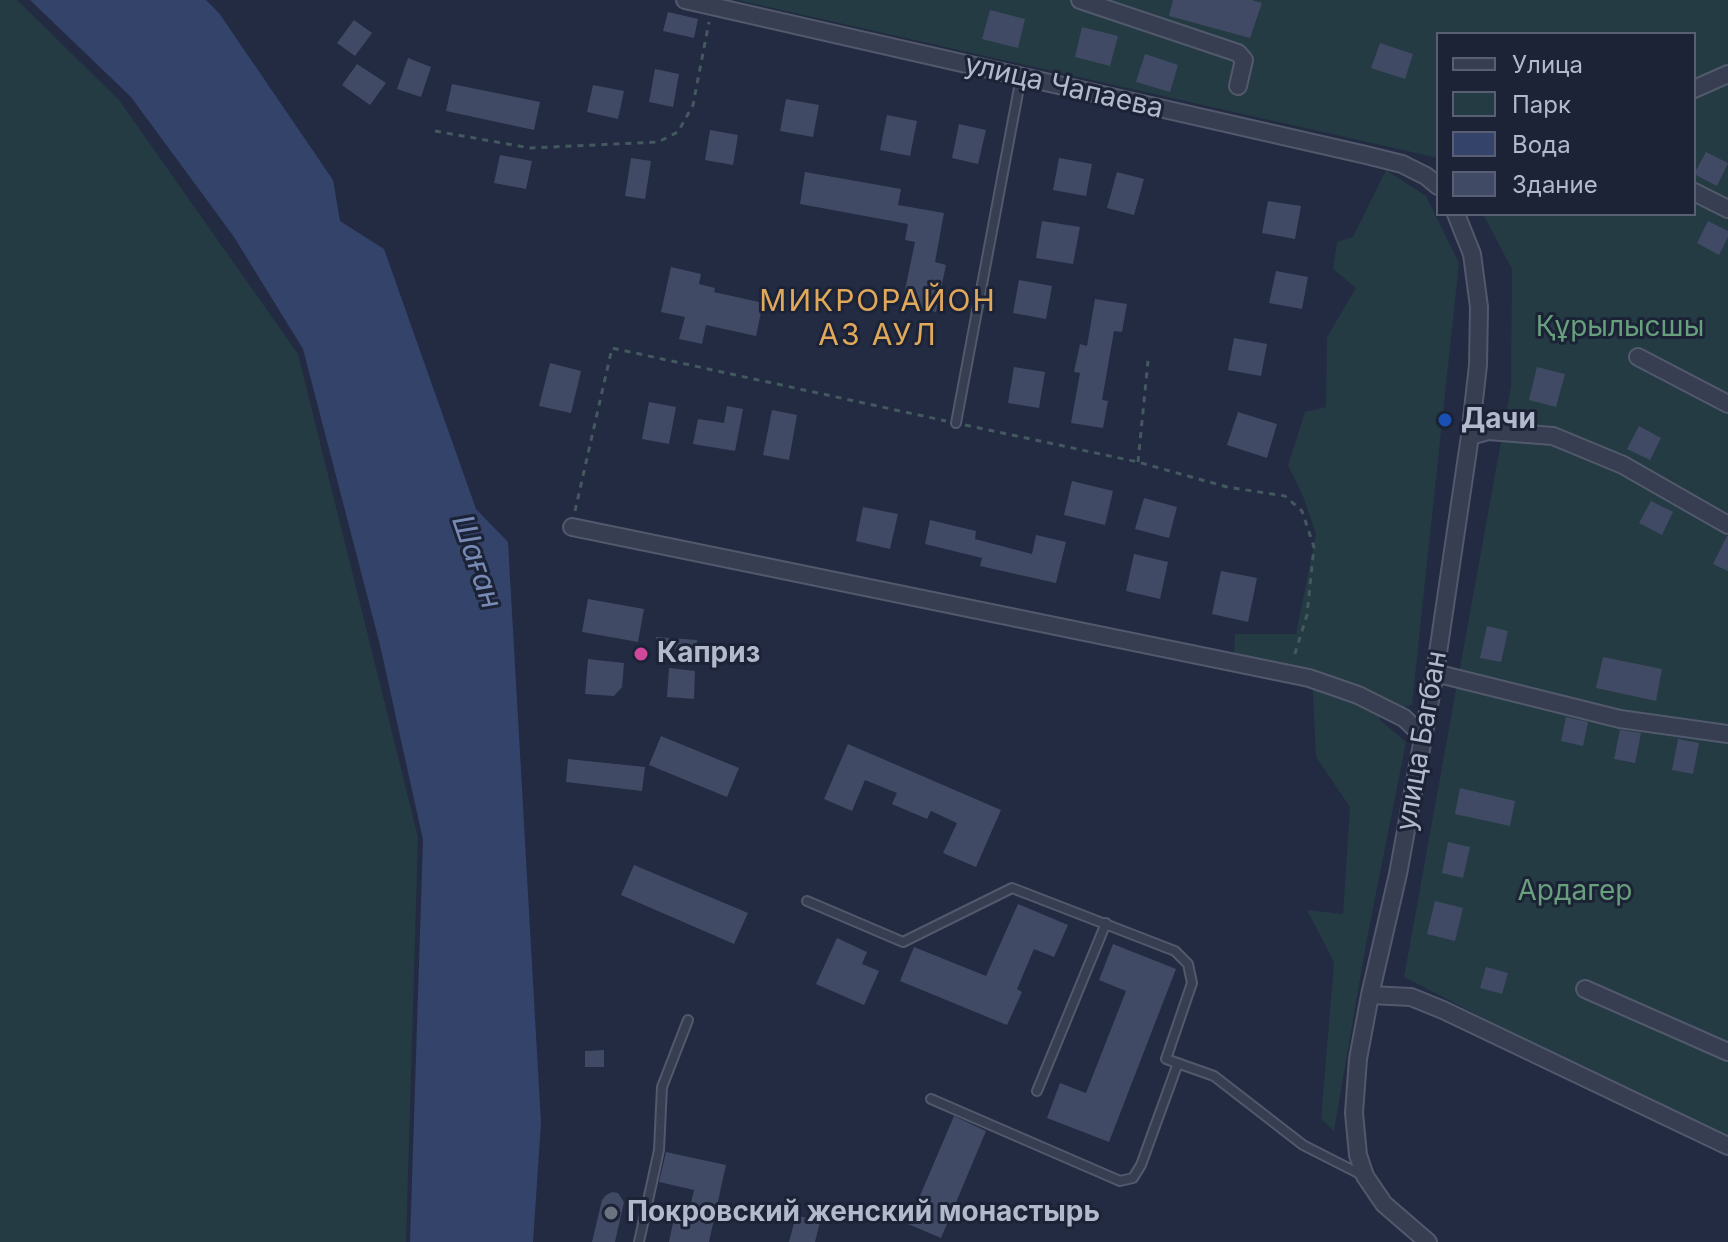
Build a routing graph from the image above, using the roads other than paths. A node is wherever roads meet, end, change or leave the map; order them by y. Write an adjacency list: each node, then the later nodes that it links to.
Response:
1 (685, 0): 4 (street, улица Чапаева)
2 (1080, 0): 5 (street)
3 (1728, 74): 6 (street)
4 (1021, 77): 7 (street, улица Чапаева); 13 (lane)
5 (1238, 86)
6 (1696, 88)
7 (1436, 184)
8 (1696, 193): 9 (street)
9 (1728, 209)
10 (1457, 216): 14 (street, улица Багбан)
11 (1638, 357): 12 (street)
12 (1728, 404)
13 (956, 423)
14 (1470, 436): 15 (street); 17 (street, улица Багбан)
15 (1728, 525)
16 (572, 527): 19 (street)
17 (1435, 673): 18 (street); 19 (street, улица Багбан)
18 (1728, 734)
19 (1423, 736): 23 (street, улица Багбан)
20 (807, 901): 21 (lane)
21 (1106, 923): 26 (lane); 27 (lane)
22 (1585, 989): 25 (street)
23 (1370, 995): 29 (street); 30 (street, улица Багбан)
24 (688, 1020): 31 (lane)
25 (1728, 1052)
26 (1178, 1063): 28 (lane); 30 (lane)
27 (1037, 1091)
28 (931, 1099)
29 (1728, 1146)
30 (1365, 1176): 32 (street, улица Багбан)
31 (639, 1242)
32 (1428, 1242)

